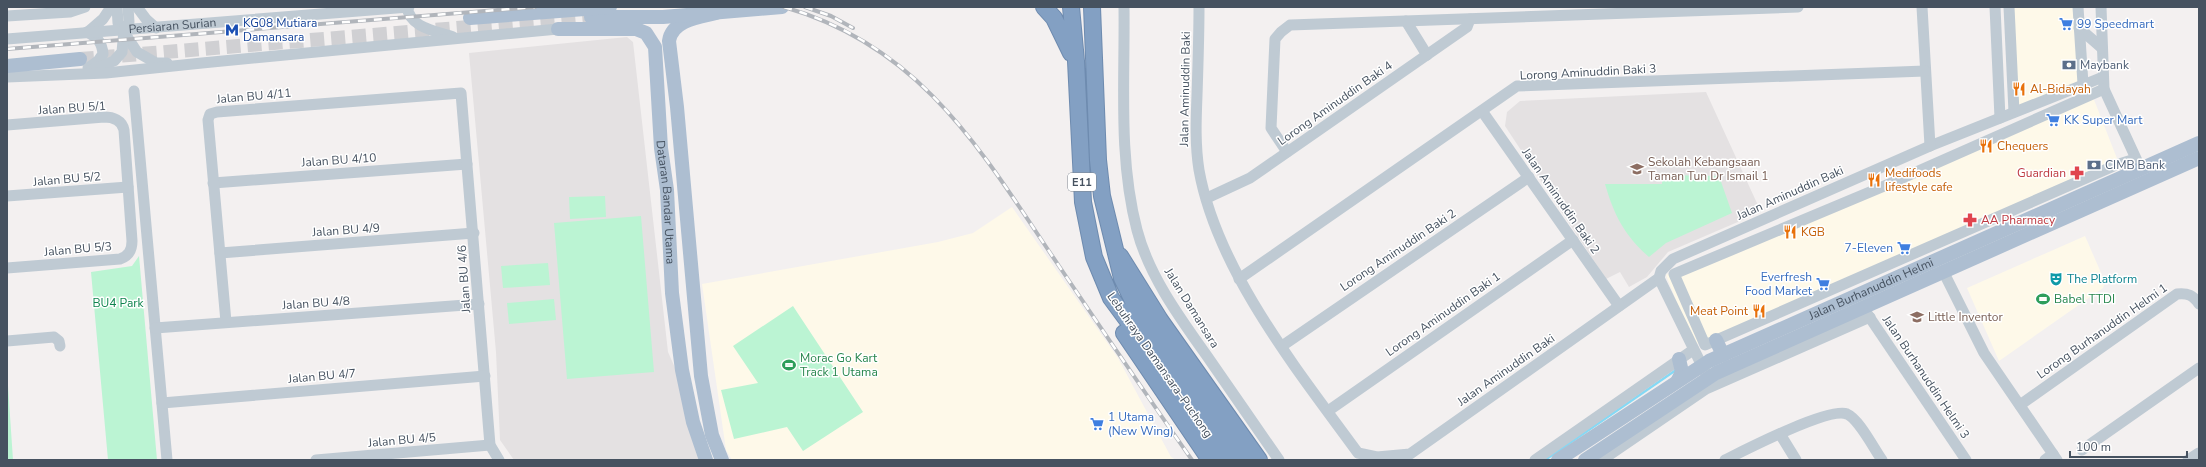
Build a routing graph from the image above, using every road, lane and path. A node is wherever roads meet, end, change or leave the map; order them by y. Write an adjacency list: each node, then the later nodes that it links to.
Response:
1 (85, 7): 22 (street)
2 (110, 7): 32 (street)
3 (117, 7): 28 (street)
4 (128, 7): 28 (street)
5 (137, 7): 29 (street)
6 (408, 7): 20 (street, Persiaran Surian); 33 (street)
7 (610, 7): 25 (main road)
8 (782, 7): 21 (main road)
9 (1044, 7): 39 (highway)
10 (1071, 7): 39 (highway, Lebuhraya Damansara–Puchong / E11)
11 (1092, 7): 71 (highway, Lebuhraya Damansara–Puchong / E11)
12 (1124, 7): 117 (street, Jalan Damansara)
13 (1199, 7): 68 (street, Jalan Aminuddin Baki)
14 (1798, 7): 26 (street)
15 (1922, 7): 42 (street)
16 (1995, 7): 51 (street)
17 (2009, 7): 50 (street)
18 (2078, 7): 30 (street)
19 (2101, 7): 35 (street)
20 (374, 9): 29 (street, Persiaran Surian)
21 (716, 13): 24 (main road); 112 (main road, Dataran Bandar Utama)
22 (7, 16)
23 (591, 17): 24 (main road)
24 (663, 17): 31 (main road)
25 (470, 18)
26 (1470, 19): 27 (street); 36 (street, Lorong Aminuddin Baki 4)
27 (1406, 21): 36 (street); 57 (street)
28 (124, 25): 29 (street, Persiaran Surian); 32 (street, Persiaran Surian); 38 (street); 40 (street)
29 (156, 28)
30 (2079, 28): 35 (street); 45 (street)
31 (558, 29): 33 (street); 108 (main road, Dataran Bandar Utama)
32 (87, 32): 34 (street, Persiaran Surian); 38 (street)
33 (457, 39): 40 (street)
34 (7, 40)
35 (2102, 48): 44 (street)
36 (1427, 55): 57 (street, Lorong Aminuddin Baki 4)
37 (7, 57): 38 (main road)
38 (80, 61): 40 (street); 41 (main road); 43 (street)
39 (1076, 61): 79 (highway, Lebuhraya Damansara–Puchong / E11)
40 (202, 63)
41 (7, 66)
42 (1926, 71): 49 (street, Lorong Aminuddin Baki 3); 56 (street)
43 (7, 76)
44 (2104, 77): 45 (street, Jalan Aminuddin Baki); 46 (street)
45 (2083, 84): 50 (street, Jalan Aminuddin Baki)
46 (2104, 89): 54 (street); 60 (street)
47 (134, 91): 87 (street)
48 (462, 93): 59 (street, Jalan BU 4/6); 64 (street, Jalan BU 4/11)
49 (1482, 111): 62 (street, Jalan Aminuddin Baki 2); 78 (street, Lorong Aminuddin Baki 3)
50 (2014, 112): 51 (street, Jalan Aminuddin Baki)
51 (2000, 118): 52 (street, Jalan Aminuddin Baki)
52 (1989, 122): 54 (street); 56 (street, Jalan Aminuddin Baki)
53 (7, 125): 66 (street, Jalan BU 5/1)
54 (1995, 136): 65 (street)
55 (2199, 143): 60 (main road, Jalan Burhanuddin Helmi)
56 (1930, 146): 61 (street, Jalan Aminuddin Baki)
57 (1287, 152): 68 (street, Lorong Aminuddin Baki 4)
58 (2199, 158): 63 (main road, Jalan Burhanuddin Helmi)
59 (467, 164): 64 (street, Jalan BU 4/10); 69 (street, Jalan BU 4/6)
60 (2138, 164): 63 (street); 72 (street, Jalan Burhanuddin Helmi); 74 (main road, Jalan Burhanuddin Helmi)
61 (1882, 167): 65 (street); 77 (street, Jalan Aminuddin Baki)
62 (1529, 177): 70 (street, Jalan Aminuddin Baki 2); 91 (street, Lorong Aminuddin Baki 2)
63 (2147, 182): 76 (main road, Jalan Burhanuddin Helmi)
64 (213, 183): 73 (street, Jalan BU 4/11)
65 (1889, 184): 82 (street)
66 (128, 187): 67 (street, Jalan BU 5/2); 75 (street, Jalan BU 5/3)
67 (7, 196)
68 (1207, 198): 78 (street, Jalan Aminuddin Baki)
69 (474, 234): 73 (street, Jalan BU 4/9); 80 (street, Jalan BU 4/6)
70 (1573, 240): 83 (street, Jalan Aminuddin Baki 2); 102 (street, Lorong Aminuddin Baki 1)
71 (1116, 249): 100 (highway, Lebuhraya Damansara–Puchong / E11); 116 (highway)
72 (1918, 252): 74 (street); 89 (street, Jalan Burhanuddin Helmi)
73 (220, 253): 86 (street, Jalan BU 4/11)
74 (1924, 266): 93 (main road, Jalan Burhanuddin Helmi)
75 (7, 268)
76 (1944, 272): 85 (main road, Jalan Burhanuddin Helmi); 101 (street)
77 (1659, 278): 83 (street, Jalan Aminuddin Baki); 84 (street)
78 (1239, 279): 91 (street, Jalan Aminuddin Baki)
79 (1111, 298): 100 (highway, Lebuhraya Damansara–Puchong / E11); 113 (highway)
80 (479, 304): 86 (street, Jalan BU 4/8); 97 (street, Jalan BU 4/6)
81 (2199, 304): 101 (street, Lorong Burhanuddin Helmi 1)
82 (1688, 305): 84 (street); 89 (street)
83 (1619, 306): 102 (street, Jalan Aminuddin Baki)
84 (1676, 311): 92 (street)
85 (1867, 313): 96 (main road, Jalan Burhanuddin Helmi); 121 (street, Jalan Burhanuddin Helmi); 125 (street, Jalan Burhanuddin Helmi 3)
86 (226, 322): 87 (street, Jalan BU 4/8)
87 (155, 328): 99 (street)
88 (7, 341): 90 (street)
89 (1710, 342): 93 (main road)
90 (60, 346)
91 (1282, 346): 102 (street, Jalan Aminuddin Baki)
92 (1693, 350): 94 (street); 96 (street)
93 (1723, 355): 96 (main road, Jalan Burhanuddin Helmi)
94 (1679, 359): 98 (main road); 118 (street)
95 (2199, 368): 105 (street)
96 (1705, 372): 98 (main road, Jalan Burhanuddin Helmi); 120 (main road, Jalan Burhanuddin Helmi)
97 (485, 376): 99 (street, Jalan BU 4/7); 104 (street, Jalan BU 4/6)
98 (1678, 380): 119 (main road, Jalan Burhanuddin Helmi)
99 (162, 403): 109 (street)
100 (1193, 404): 114 (highway, Lebuhraya Damansara–Puchong / E11); 115 (highway, Lebuhraya Damansara–Puchong / E11)
101 (2020, 406): 107 (street)
102 (1328, 411)
103 (1780, 434): 122 (street); 123 (street); 124 (street)
104 (490, 445): 110 (street, Jalan BU 4/5); 111 (street, Jalan BU 4/6)
105 (2082, 450)
106 (2199, 453): 126 (street)
107 (2052, 458)
108 (705, 459)
109 (167, 460)
110 (316, 460)
111 (499, 460)
112 (722, 460)
113 (1210, 460)
114 (1226, 460)
115 (1242, 460)
116 (1259, 460)
117 (1279, 460)
118 (1535, 460)
119 (1558, 460)
120 (1585, 460)
121 (1602, 460)
122 (1725, 460)
123 (1796, 460)
124 (1882, 460)
125 (1966, 460)
126 (2188, 460)

